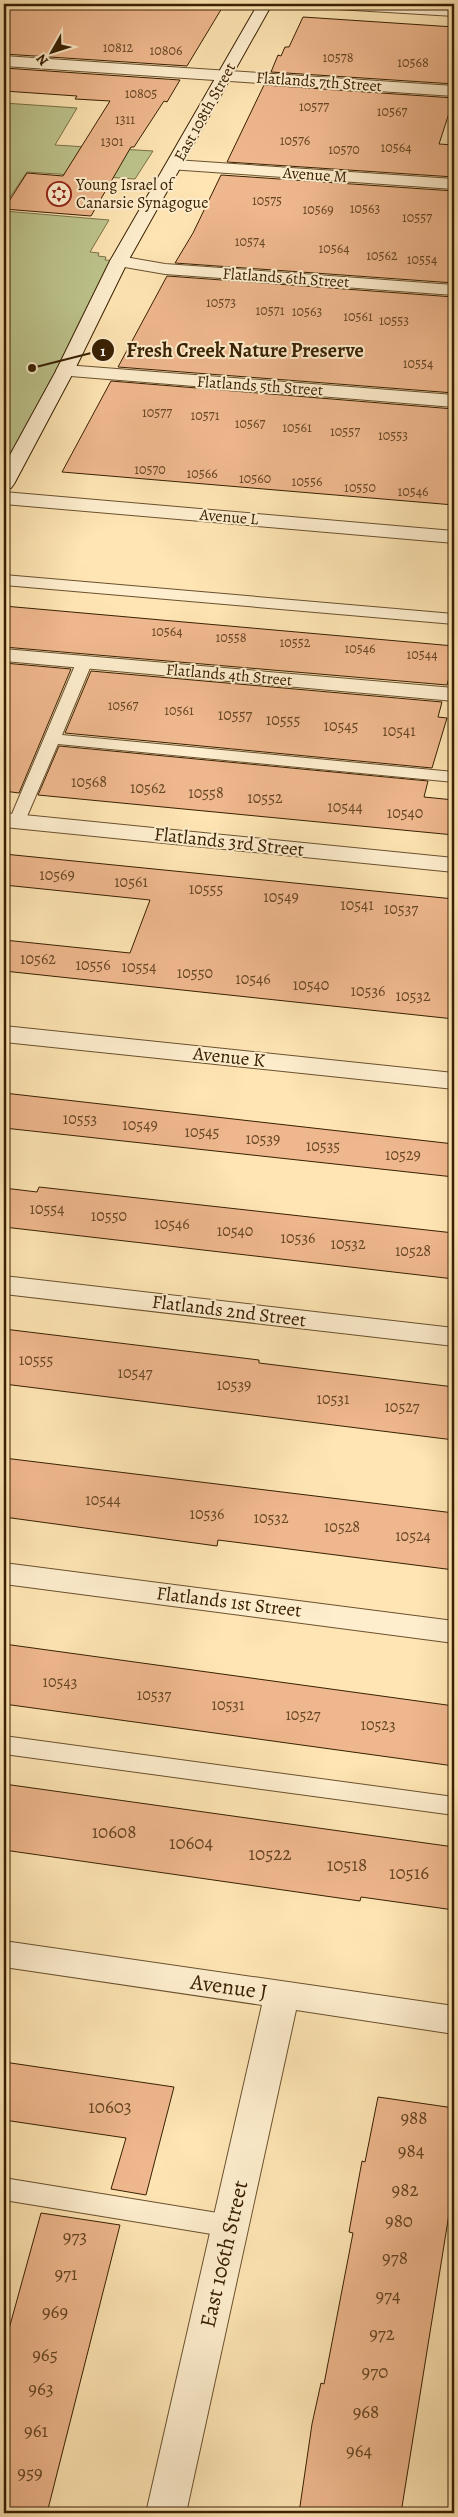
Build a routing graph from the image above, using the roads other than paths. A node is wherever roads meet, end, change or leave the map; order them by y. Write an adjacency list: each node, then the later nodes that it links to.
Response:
1 (264, 4): 5 (street, East 108th Street)
2 (320, 4): 3 (street)
3 (454, 12)
4 (4, 61): 5 (street, Flatlands 7th Street)
5 (226, 76): 6 (street, Flatlands 7th Street); 7 (street, East 108th Street)
6 (454, 91)
7 (176, 165): 8 (street, Avenue M); 9 (street, East 108th Street)
8 (454, 184)
9 (119, 261): 10 (street, Flatlands 6th Street); 11 (street, East 108th Street)
10 (454, 290)
11 (65, 371): 12 (street, Flatlands 5th Street); 13 (street, East 108th Street)
12 (454, 401)
13 (4, 484)
14 (4, 498): 15 (street, Avenue L)
15 (454, 536)
16 (4, 580): 17 (lane)
17 (454, 619)
18 (4, 655): 19 (street, Flatlands 4th Street)
19 (84, 662): 20 (street, Flatlands 4th Street); 21 (lane)
20 (454, 695)
21 (52, 739): 22 (lane); 23 (lane)
22 (454, 777)
23 (10, 820): 24 (street, Flatlands 3rd Street)
24 (454, 865)
25 (4, 1034): 26 (street, Avenue K)
26 (454, 1081)
27 (4, 1285): 28 (street, Flatlands 2nd Street)
28 (454, 1337)
29 (4, 1573): 30 (street, Flatlands 1st Street)
30 (454, 1632)
31 (4, 1745): 32 (lane)
32 (454, 1806)
33 (4, 1954): 34 (street, Avenue J)
34 (282, 1995): 35 (street, Avenue J); 37 (street, East 106th Street)
35 (454, 2020)
36 (4, 2188): 37 (lane)
37 (230, 2226): 38 (street, East 106th Street)
38 (166, 2513)

